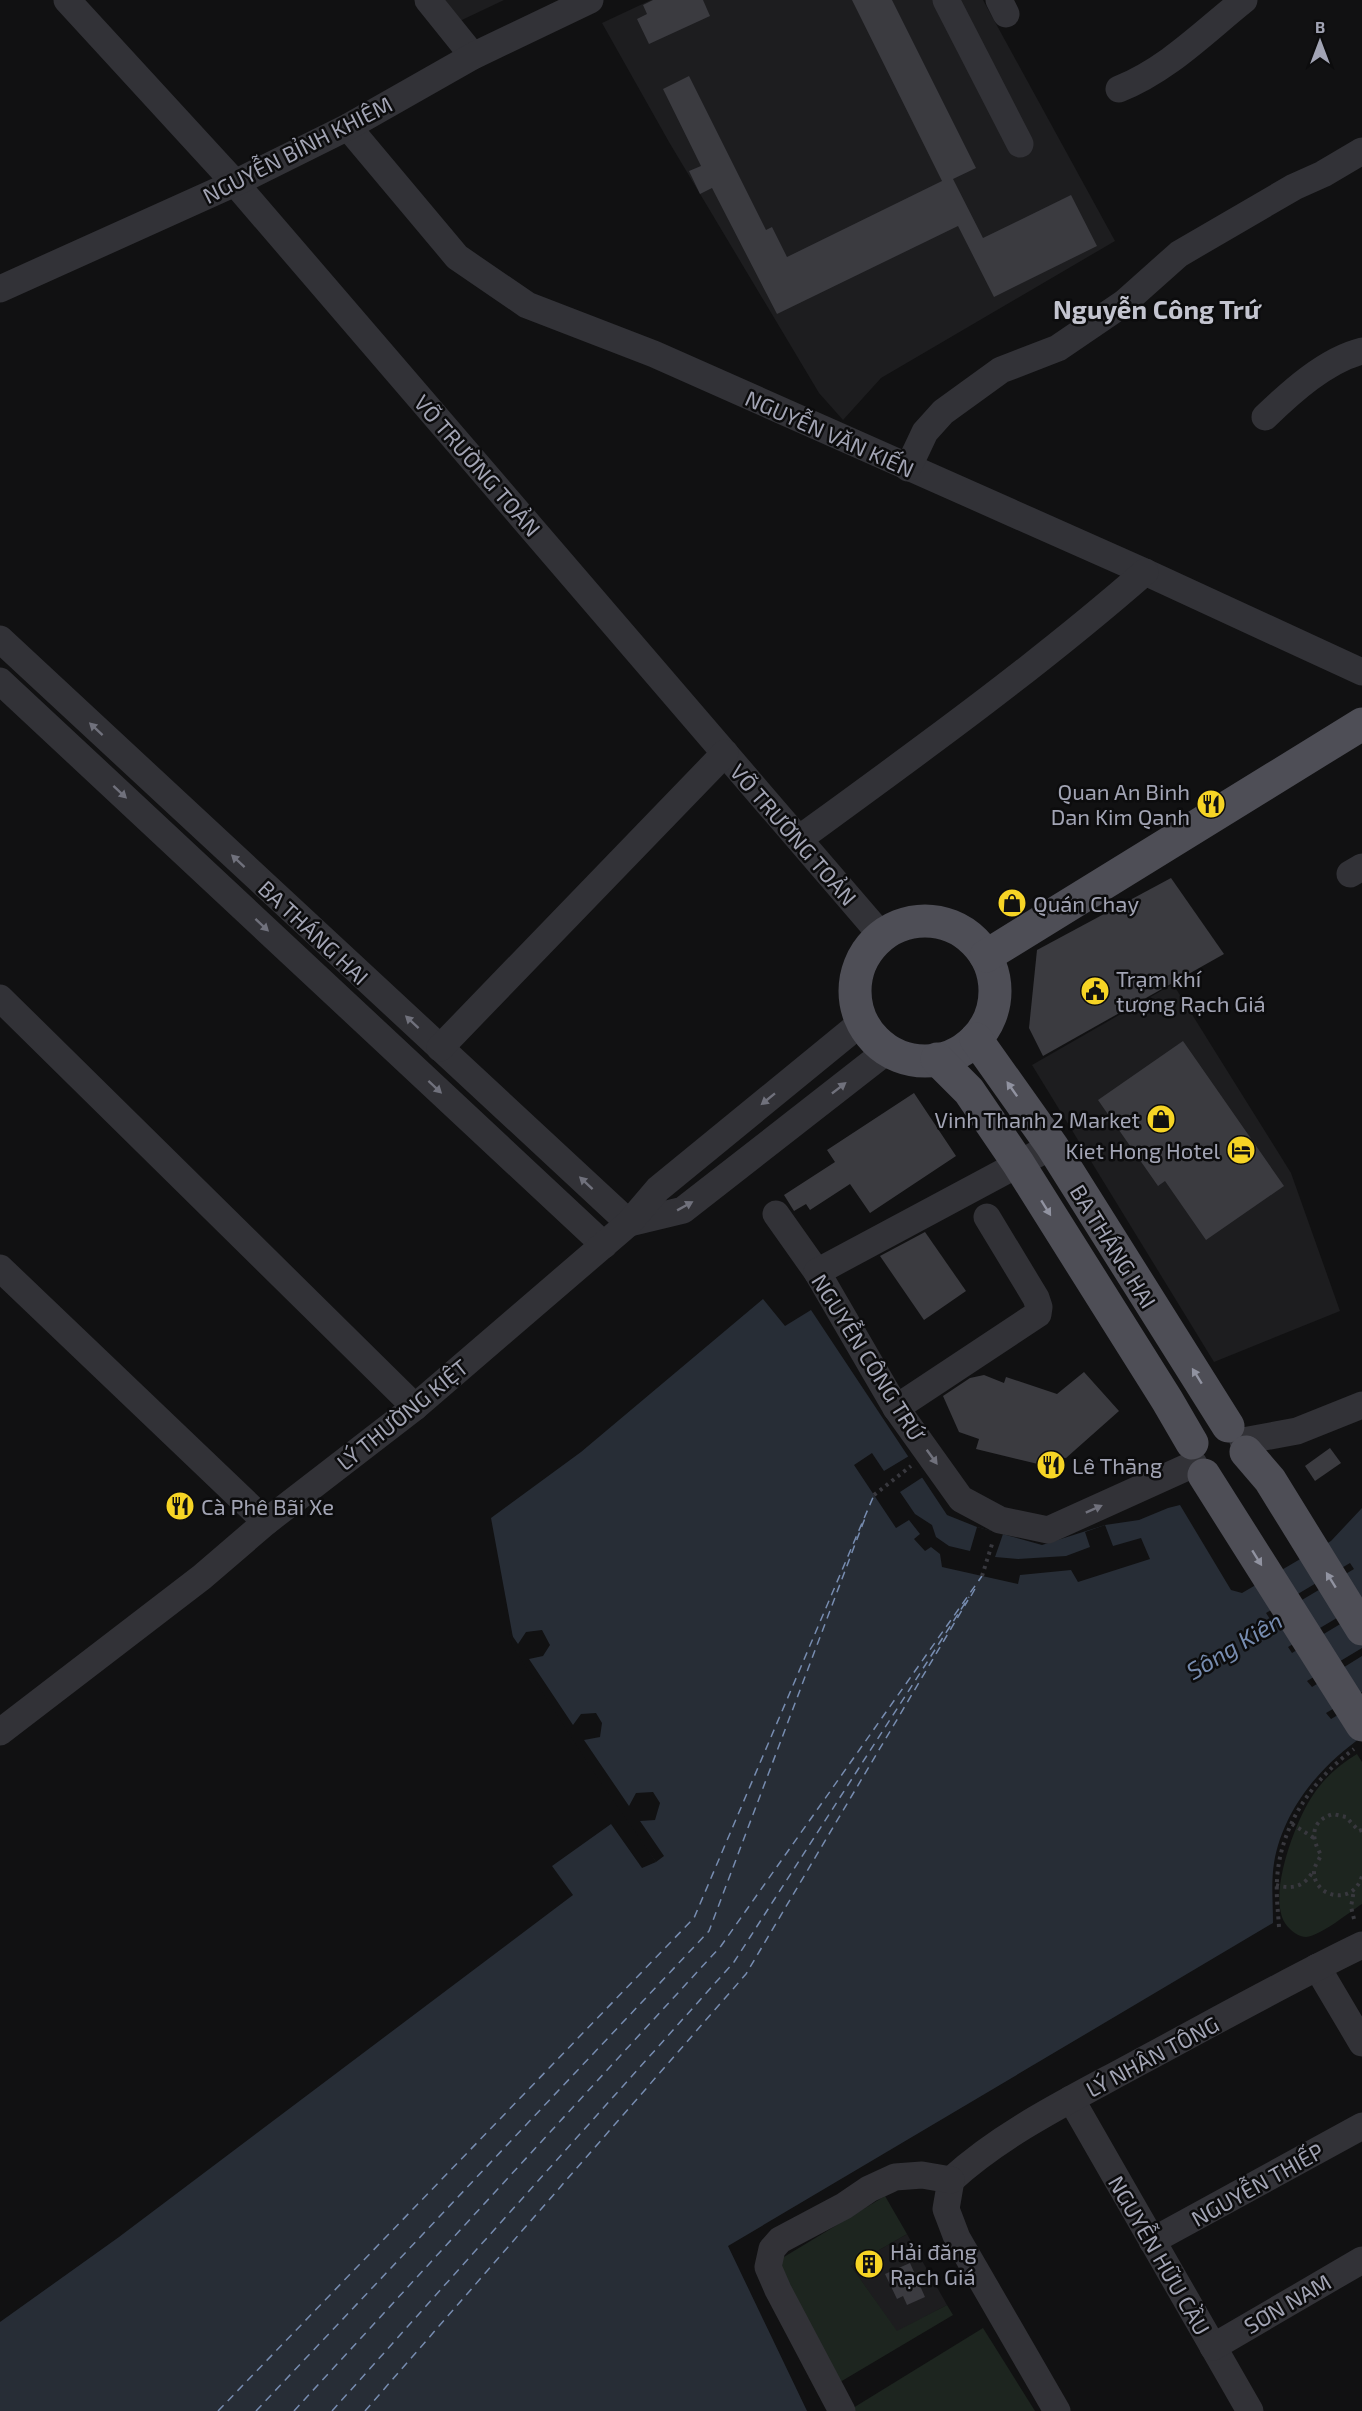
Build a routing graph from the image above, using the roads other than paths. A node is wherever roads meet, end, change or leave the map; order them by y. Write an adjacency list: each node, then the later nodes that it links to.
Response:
1 (67, 0): 11 (street, VÕ TRƯỜNG TOẢN)
2 (428, 0): 6 (street)
3 (590, 0): 6 (street, NGUYỄN BỈNH KHIÊM)
4 (946, 0): 9 (street)
5 (1244, 0): 7 (street)
6 (473, 56): 8 (street, NGUYỄN BỈNH KHIÊM)
7 (1119, 89)
8 (348, 127): 11 (street, NGUYỄN BỈNH KHIÊM); 15 (street, NGUYỄN VĂN KIẾN)
9 (1020, 144)
10 (1362, 151): 15 (street)
11 (235, 183): 12 (street, NGUYỄN BỈNH KHIÊM); 21 (street, VÕ TRƯỜNG TOẢN)
12 (0, 289)
13 (1362, 351): 14 (street)
14 (1265, 417)
15 (908, 468): 16 (street, NGUYỄN VĂN KIẾN)
16 (1145, 572): 18 (street, NGUYỄN VĂN KIẾN); 23 (street)
17 (0, 639): 22 (street, BA THÁNG HAI, one-way to 17)
18 (1362, 672)
19 (0, 681): 24 (street, BA THÁNG HAI, one-way to 24)
20 (1362, 724): 26 (main road)
21 (725, 753): 23 (street, VÕ TRƯỜNG TOẢN); 30 (street)
22 (200, 826): 24 (street); 30 (street, BA THÁNG HAI, one-way to 22)
23 (799, 839): 25 (street, VÕ TRƯỜNG TOẢN)
24 (178, 846): 38 (street, BA THÁNG HAI, one-way to 38)
25 (882, 936): 26 (main road); 28 (main road)
26 (986, 956): 29 (main road)
27 (0, 998): 42 (street)
28 (862, 1022): 31 (main road); 37 (street, LÝ THƯỜNG KIỆT, one-way to 37)
29 (976, 1039): 32 (main road); 33 (main road, BA THÁNG HAI, one-way to 29)
30 (440, 1048): 37 (street, BA THÁNG HAI, one-way to 30)
31 (888, 1050): 32 (main road); 37 (street, one-way to 31)
32 (937, 1059): 34 (main road, BA THÁNG HAI)
33 (1052, 1146): 34 (street); 44 (main road, BA THÁNG HAI, one-way to 33)
34 (1018, 1163): 40 (street); 45 (main road, BA THÁNG HAI, one-way to 45)
35 (776, 1214): 40 (street, NGUYỄN CÔNG TRỨ)
36 (987, 1217): 43 (street)
37 (629, 1223): 38 (street, LÝ THƯỜNG KIỆT)
38 (604, 1245): 42 (street, LÝ THƯỜNG KIỆT)
39 (0, 1268): 46 (street)
40 (817, 1272): 43 (street, NGUYỄN CÔNG TRỨ)
41 (1362, 1405): 44 (street)
42 (414, 1407): 46 (street, LÝ THƯỜNG KIỆT)
43 (896, 1408): 45 (street, NGUYỄN CÔNG TRỨ, one-way to 45)
44 (1239, 1440): 45 (main road); 45 (main road); 47 (main road, BA THÁNG HAI, one-way to 44)
45 (1197, 1461): 49 (main road, BA THÁNG HAI, one-way to 49)
46 (266, 1522): 48 (street, LÝ THƯỜNG KIỆT)
47 (1362, 1629)
48 (0, 1732)
49 (1358, 1737)
50 (1362, 1945): 51 (street, LÝ NHÂN TÔNG)
51 (1317, 1967): 52 (street); 53 (street, LÝ NHÂN TÔNG)
52 (1362, 2043)
53 (1071, 2099): 55 (street, LÝ NHÂN TÔNG); 56 (street, NGUYỄN HỮU CẦU)
54 (1362, 2126): 56 (street, NGUYỄN THIẾP)
55 (951, 2180): 59 (street); 60 (street)
56 (1152, 2241): 58 (street, NGUYỄN HỮU CẦU)
57 (1362, 2260): 58 (street, SƠN NAM)
58 (1213, 2346): 61 (street, NGUYỄN HỮU CẦU)
59 (842, 2411)
60 (1057, 2411)
61 (1250, 2411)

